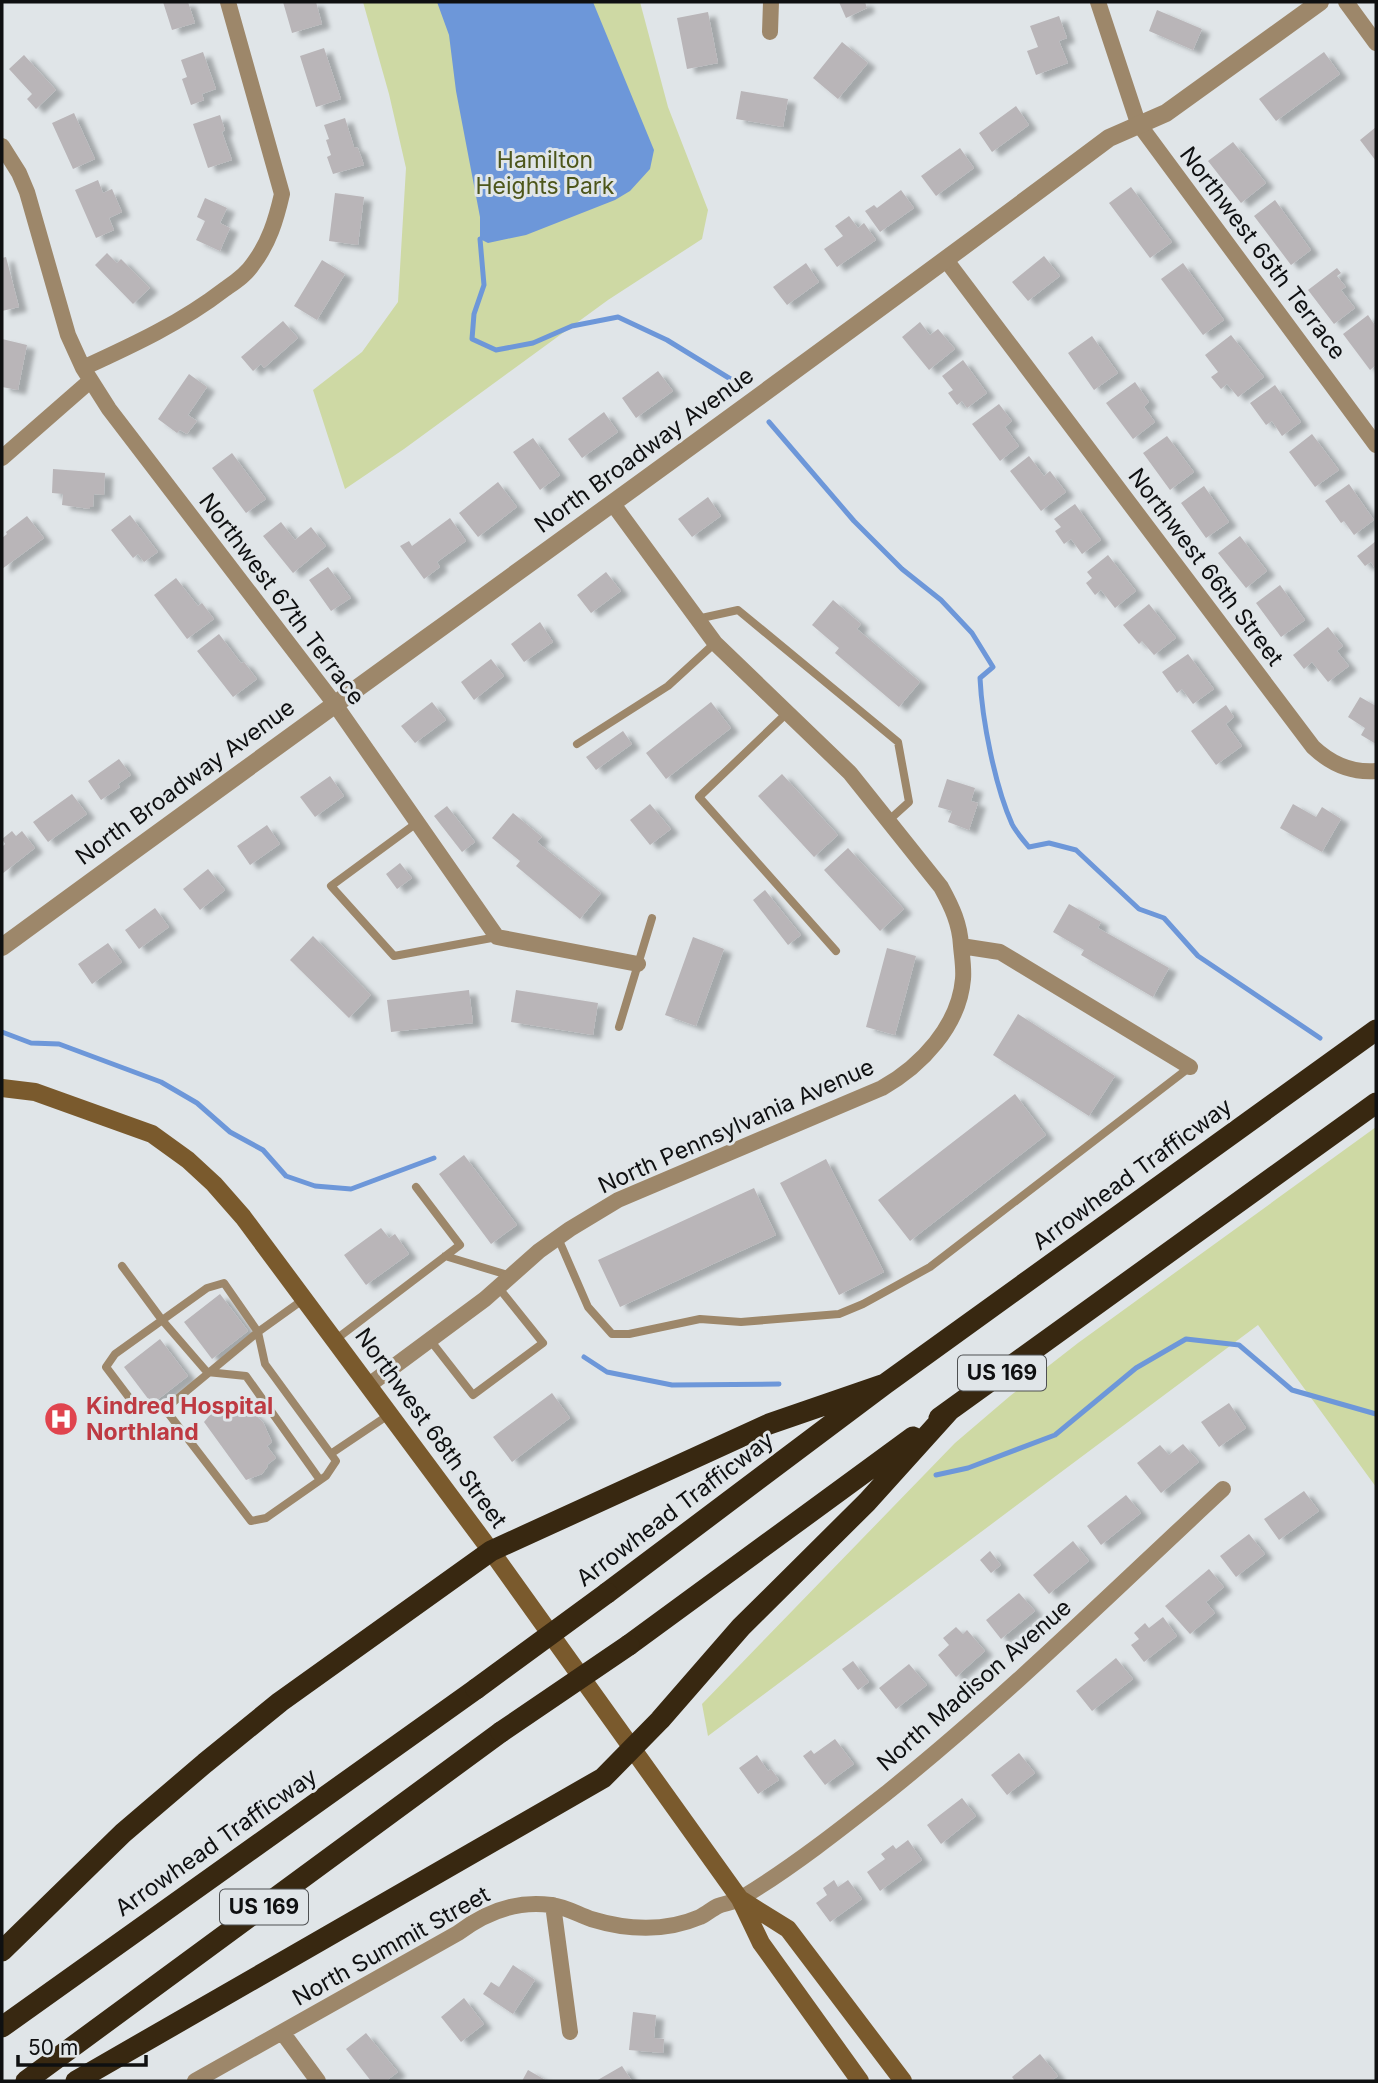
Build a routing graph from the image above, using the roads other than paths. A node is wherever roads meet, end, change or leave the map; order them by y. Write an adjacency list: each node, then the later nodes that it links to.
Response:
1 (228, 2): 11 (street)
2 (771, 2): 6 (street)
3 (1098, 2): 8 (street, Northwest 65th Terrace)
4 (1321, 2): 8 (street, North Broadway Avenue)
5 (1346, 2): 7 (street)
6 (770, 32)
7 (1376, 43)
8 (1138, 123): 10 (street, North Broadway Avenue); 12 (street, Northwest 65th Terrace)
9 (2, 146): 11 (street, Northwest 67th Terrace)
10 (946, 260): 14 (street, North Broadway Avenue); 20 (street, Northwest 66th Street)
11 (86, 375): 13 (street); 17 (street, Northwest 67th Terrace)
12 (1376, 444)
13 (2, 458)
14 (613, 504): 15 (street, North Pennsylvania Avenue); 17 (street, North Broadway Avenue)
15 (697, 619): 16 (street, North Pennsylvania Avenue); 21 (lane)
16 (715, 643): 18 (street, North Pennsylvania Avenue); 19 (lane)
17 (334, 704): 22 (street, Northwest 67th Terrace); 26 (street, North Broadway Avenue)
18 (788, 712): 21 (street, North Pennsylvania Avenue); 27 (lane)
19 (577, 744)
20 (1376, 771)
21 (888, 821): 25 (street, North Pennsylvania Avenue)
22 (418, 822): 24 (street, Northwest 67th Terrace); 24 (lane)
23 (652, 918): 28 (lane)
24 (498, 937): 28 (street)
25 (961, 946): 31 (street); 35 (street, North Pennsylvania Avenue)
26 (2, 947)
27 (836, 951)
28 (638, 964): 29 (lane)
29 (618, 1027)
30 (1376, 1030): 45 (highway, Arrowhead Trafficway / US 169)
31 (1190, 1067): 35 (lane)
32 (2, 1088): 39 (main road, Northwest 68th Street)
33 (1376, 1103): 48 (highway, US 169)
34 (416, 1187): 36 (lane)
35 (558, 1238): 38 (street, North Pennsylvania Avenue)
36 (444, 1256): 38 (lane); 43 (lane)
37 (122, 1266): 40 (lane)
38 (505, 1281): 42 (street, North Pennsylvania Avenue); 42 (lane)
39 (304, 1299): 41 (lane); 43 (main road, Northwest 68th Street)
40 (162, 1320): 41 (lane); 44 (lane); 47 (lane)
41 (258, 1332): 44 (lane); 50 (lane)
42 (430, 1339): 46 (street, North Pennsylvania Avenue)
43 (335, 1340): 46 (main road, Northwest 68th Street)
44 (207, 1372): 47 (lane); 51 (lane)
45 (885, 1384): 53 (highway); 58 (highway, Arrowhead Trafficway / US 169, bridge)
46 (369, 1385): 49 (main road, Northwest 68th Street)
47 (164, 1409): 51 (lane)
48 (950, 1410): 54 (highway); 62 (highway, US 169, bridge)
49 (390, 1413): 50 (lane); 53 (main road, Northwest 68th Street)
50 (332, 1453): 51 (lane)
51 (320, 1480)
52 (1223, 1489): 55 (street, North Madison Avenue)
53 (491, 1551): 54 (main road, Northwest 68th Street); 57 (highway)
54 (632, 1750): 55 (main road, Northwest 68th Street); 63 (highway)
55 (740, 1899): 56 (street, North Summit Street); 61 (main road, Northwest 68th Street); 66 (main road, Northwest 68th Street)
56 (553, 1905): 59 (street, North Summit Street); 60 (street)
57 (2, 1951)
58 (2, 2027)
59 (282, 2032): 64 (street, North Summit Street); 65 (street)
60 (570, 2032)
61 (896, 2079)
62 (26, 2081)
63 (76, 2081)
64 (195, 2081)
65 (318, 2081)
66 (860, 2081)

